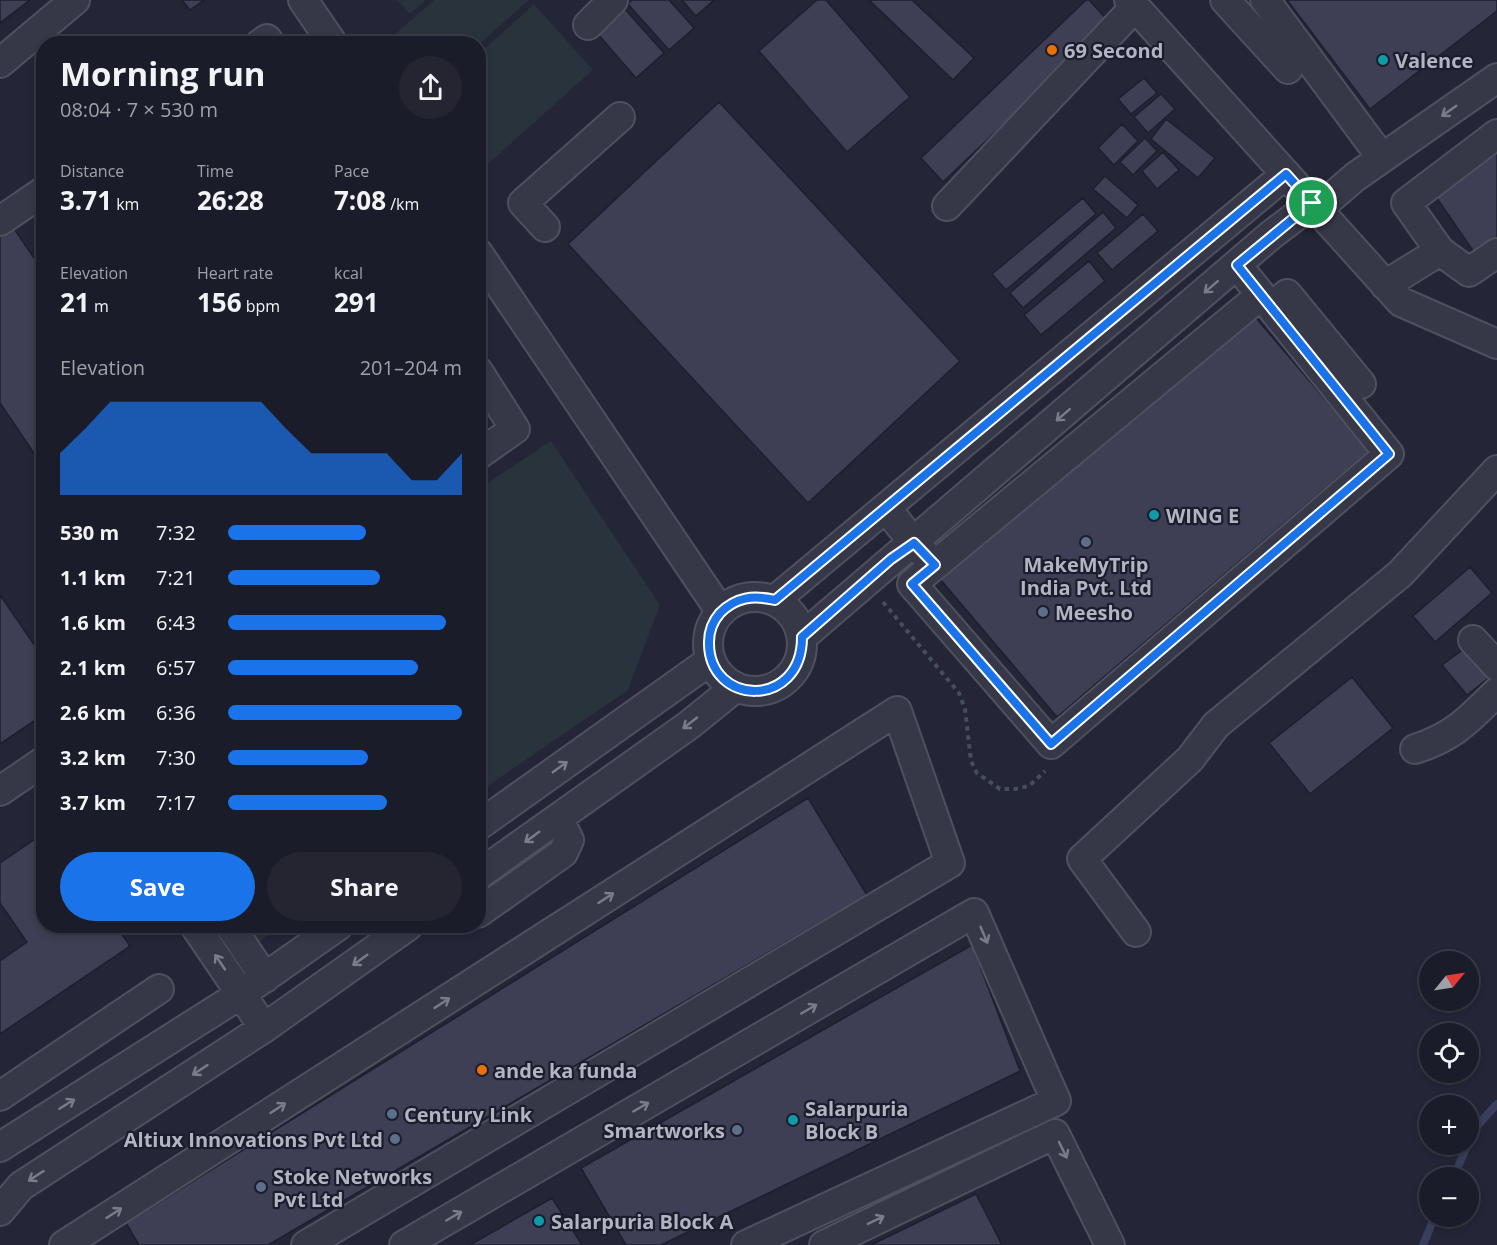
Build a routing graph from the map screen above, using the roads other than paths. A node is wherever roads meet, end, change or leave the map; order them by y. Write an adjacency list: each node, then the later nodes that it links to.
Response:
1 (75, 0): 7 (street)
2 (613, 0): 6 (street)
3 (1225, 0): 8 (street)
4 (1265, 0): 12 (street)
5 (1132, 3): 13 (street); 15 (street)
6 (588, 25)
7 (0, 63)
8 (1288, 69)
9 (1497, 78): 12 (street, one-way to 12)
10 (620, 117): 18 (street)
11 (1497, 134): 19 (street)
12 (1382, 158): 16 (street)
13 (1286, 174): 16 (street); 30 (street)
14 (36, 196): 17 (street)
15 (947, 206)
16 (1316, 206): 22 (street); 23 (street)
17 (0, 221)
18 (545, 226)
19 (1440, 251): 20 (street); 23 (street)
20 (1497, 253)
21 (486, 265): 34 (street)
22 (1237, 265): 24 (street); 31 (street, one-way to 31)
23 (1385, 285): 25 (street)
24 (1266, 301): 27 (street); 32 (street); 32 (street)
25 (1497, 344)
26 (486, 384): 28 (street)
27 (1361, 384)
28 (486, 449)
29 (1497, 470): 48 (street)
30 (886, 508): 31 (street); 33 (street)
31 (914, 543): 32 (street); 35 (street)
32 (935, 565)
33 (775, 600): 34 (street); 35 (street)
34 (721, 612): 37 (street)
35 (802, 637): 39 (street)
36 (1473, 640): 38 (street)
37 (711, 660): 39 (street); 45 (street, one-way to 37)
38 (1497, 666)
39 (736, 687): 44 (street, one-way to 44)
40 (1497, 692): 41 (street)
41 (1415, 749)
42 (36, 766): 43 (street)
43 (0, 791)
44 (558, 818): 46 (street, one-way to 46); 47 (street)
45 (486, 820)
46 (486, 869)
47 (486, 907)
48 (1136, 932)
49 (200, 933): 55 (street, one-way to 49)
50 (235, 933): 53 (street)
51 (329, 933): 53 (street)
52 (398, 933): 56 (street, one-way to 56)
53 (265, 978): 55 (street)
54 (159, 989): 57 (street)
55 (241, 994): 56 (street); 58 (street, one-way to 55)
56 (264, 1028): 59 (street, one-way to 59)
57 (0, 1096)
58 (0, 1147)
59 (0, 1211)
60 (64, 1245): 61 (street, one-way to 61)
61 (306, 1245)
62 (404, 1245): 63 (street, one-way to 63)
63 (746, 1245)
64 (824, 1245): 65 (street, one-way to 65)
65 (1110, 1245)

